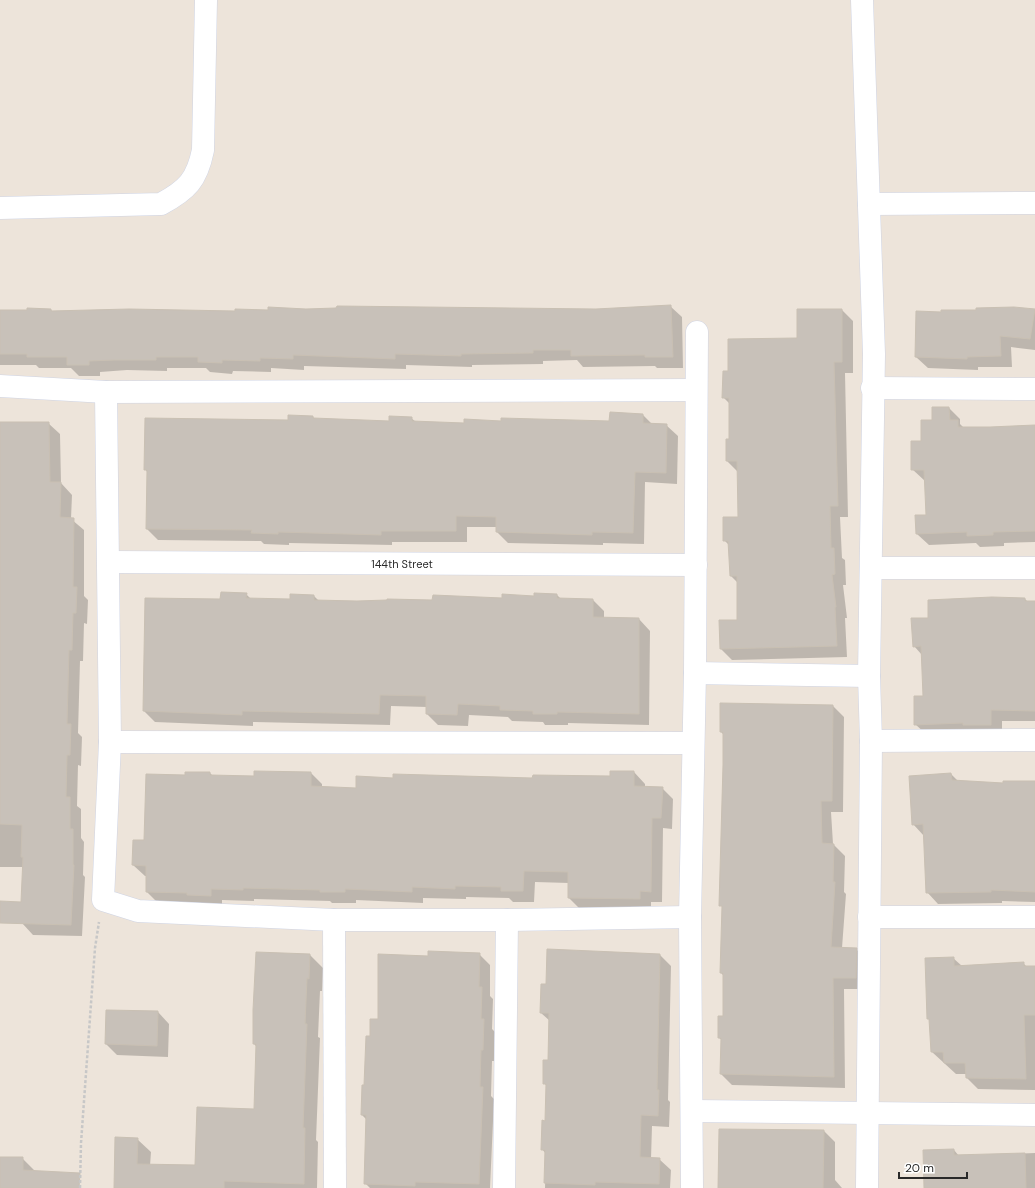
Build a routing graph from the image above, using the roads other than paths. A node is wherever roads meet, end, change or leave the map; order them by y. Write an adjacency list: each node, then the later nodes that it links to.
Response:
1 (206, 0): 5 (street)
2 (862, 0): 4 (street)
3 (1035, 203): 4 (street)
4 (869, 204): 8 (street)
5 (0, 208)
6 (697, 332): 10 (street)
7 (0, 386): 11 (street)
8 (872, 388): 9 (street); 14 (street)
9 (1035, 389)
10 (696, 390): 11 (street); 13 (street)
11 (106, 392): 12 (street)
12 (109, 562): 13 (street, 144th Street); 20 (street)
13 (696, 565): 16 (street)
14 (871, 568): 15 (street); 17 (street)
15 (1035, 568)
16 (695, 673): 17 (street); 21 (street)
17 (869, 676): 18 (street)
18 (871, 740): 19 (street); 24 (street)
19 (1035, 740)
20 (110, 742): 21 (street); 25 (street)
21 (692, 743): 22 (street)
22 (690, 917): 26 (street); 27 (street)
23 (1035, 917): 24 (street)
24 (869, 918): 28 (street)
25 (334, 920): 26 (street); 30 (street)
26 (507, 920): 31 (street)
27 (693, 1111): 28 (street); 32 (street)
28 (867, 1113): 29 (street); 33 (street)
29 (1035, 1115)
30 (335, 1188)
31 (504, 1188)
32 (692, 1188)
33 (867, 1188)

